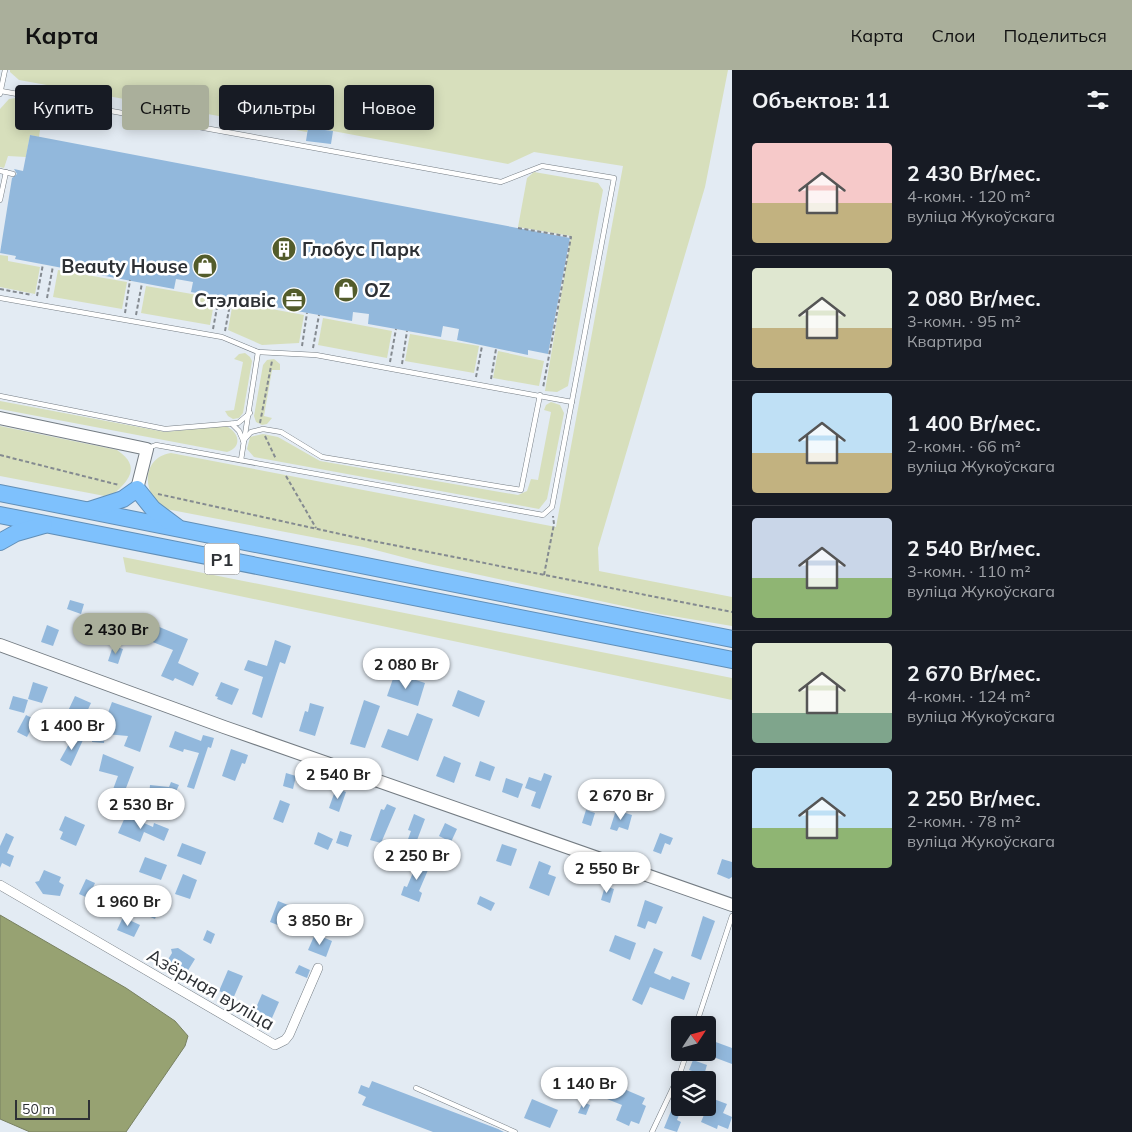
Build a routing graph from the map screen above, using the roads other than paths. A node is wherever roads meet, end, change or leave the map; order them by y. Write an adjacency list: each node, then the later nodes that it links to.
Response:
1 (5, 70): 2 (lane)
2 (1, 92): 11 (lane)
3 (0, 171): 4 (lane)
4 (6, 172): 5 (lane); 6 (lane)
5 (13, 174)
6 (0, 200)
7 (0, 298): 8 (lane)
8 (258, 352): 9 (lane); 12 (lane)
9 (540, 395): 11 (lane); 15 (lane)
10 (0, 396): 14 (lane)
11 (572, 402): 17 (lane)
12 (250, 413): 14 (lane); 15 (lane)
13 (0, 418): 16 (street)
14 (231, 424): 15 (lane)
15 (243, 441): 17 (lane)
16 (146, 449): 17 (lane); 18 (street)
17 (241, 460)
18 (136, 489): 20 (highway); 23 (highway)
19 (0, 493): 20 (highway, Р1)
20 (87, 510): 23 (highway, Р1)
21 (0, 515): 22 (highway, Р1)
22 (46, 524): 24 (highway); 27 (highway, Р1)
23 (181, 530): 25 (highway, Р1)
24 (0, 542)
25 (732, 639)
26 (0, 645): 29 (street)
27 (732, 660)
28 (0, 885): 31 (street, Азёрная вуліца)
29 (732, 905)
30 (732, 916): 32 (lane)
31 (318, 968)
32 (699, 1016)
33 (684, 1061): 36 (lane)
34 (416, 1088): 35 (lane)
35 (515, 1132)
36 (652, 1132)

